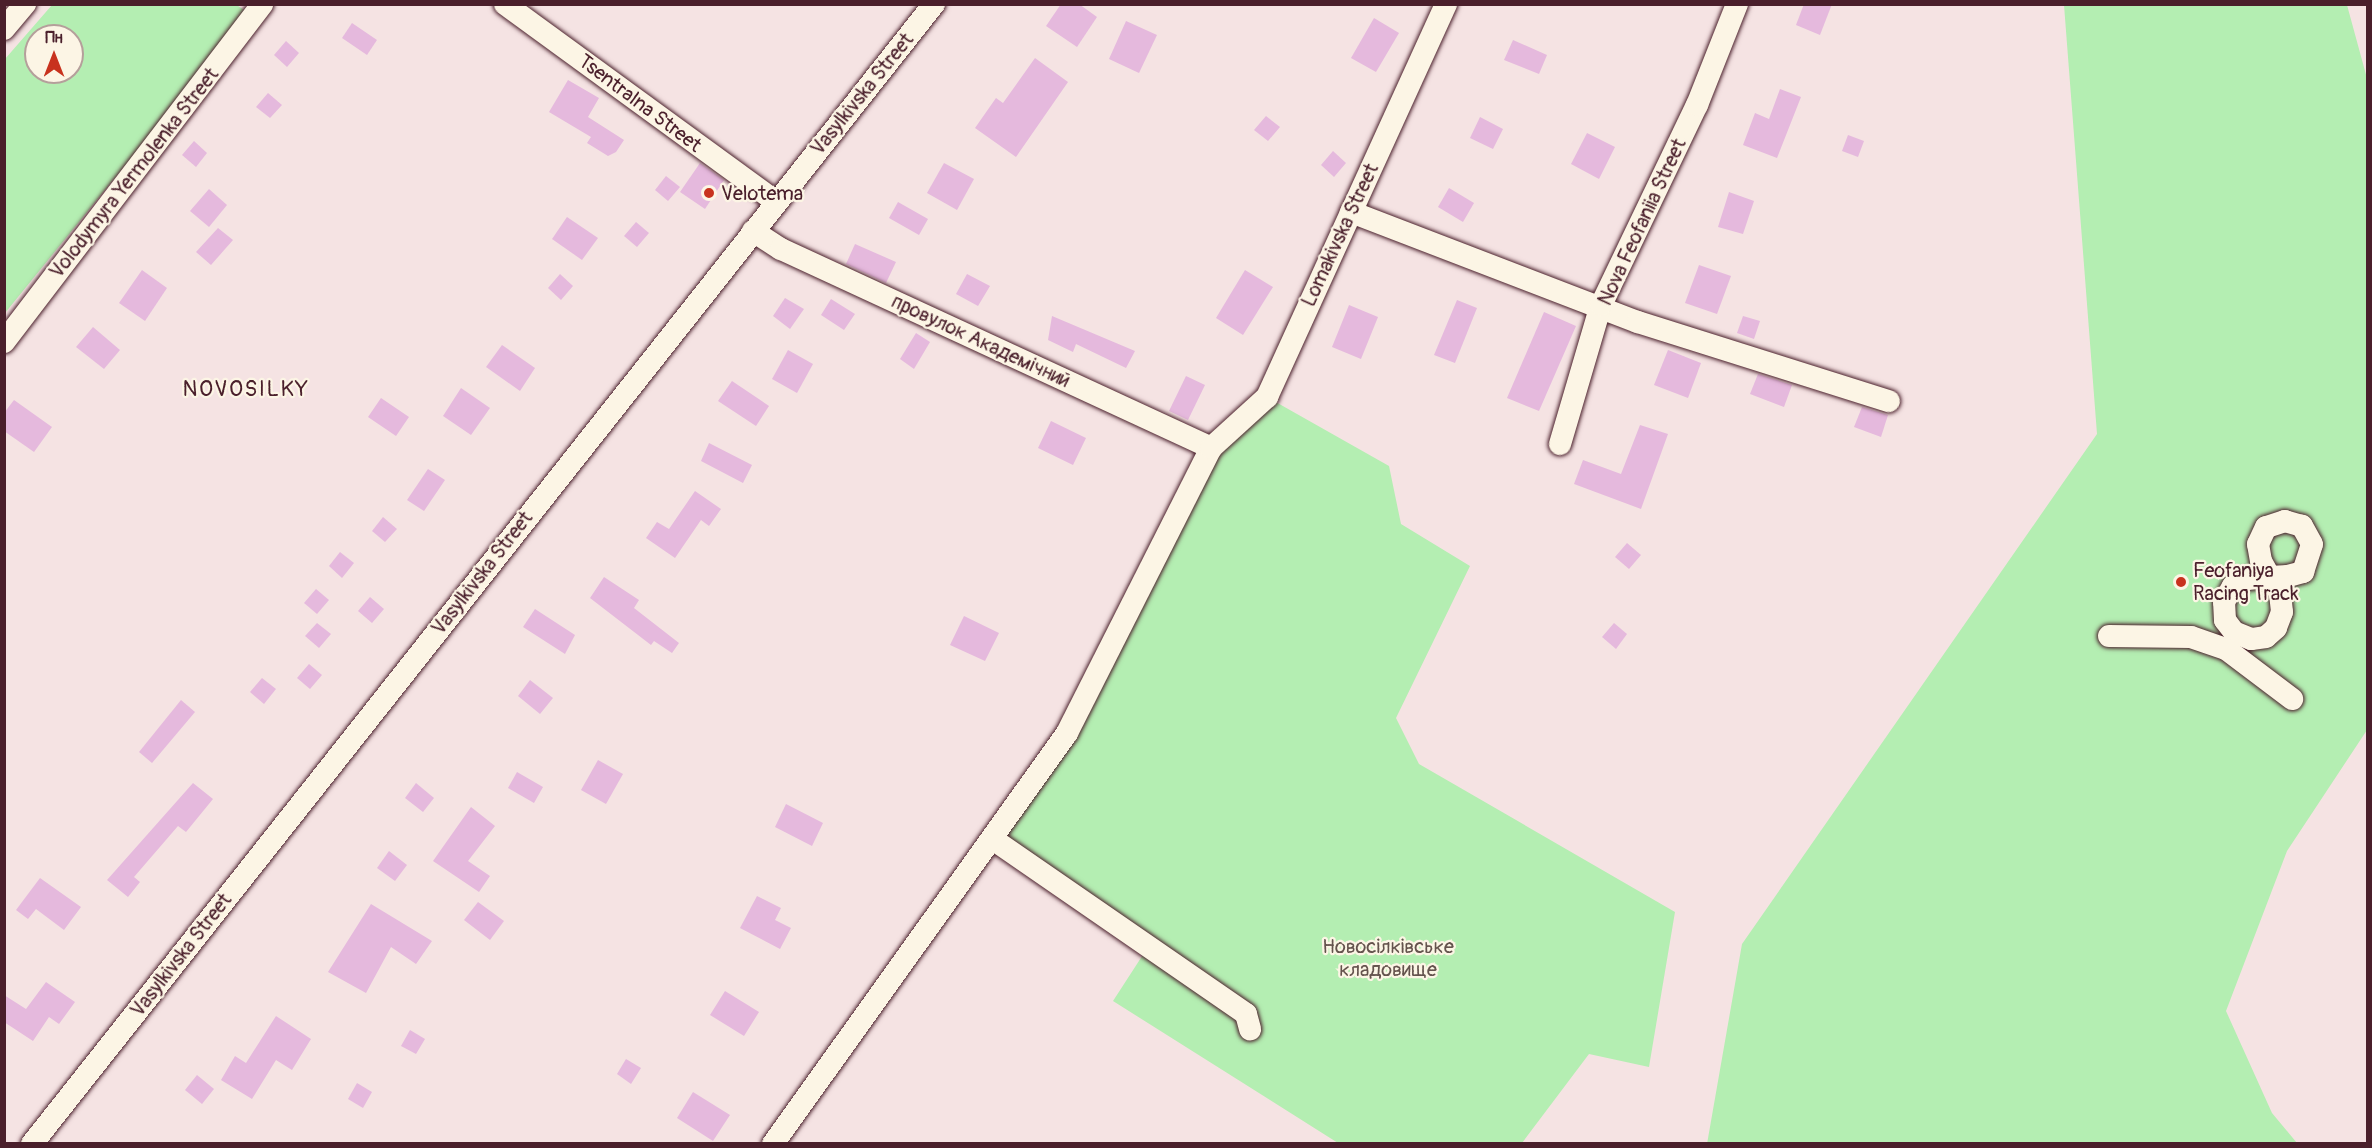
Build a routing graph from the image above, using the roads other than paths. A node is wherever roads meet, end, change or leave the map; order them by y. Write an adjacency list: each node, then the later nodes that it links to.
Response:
1 (25, 4): 7 (street)
2 (262, 4): 12 (street, Volodymyra Yermolenka Street)
3 (934, 4): 8 (street, Vasylkivska Street)
4 (1446, 4): 9 (street, Lomakivska Street)
5 (1737, 4): 11 (street, Nova Feofaniia Street)
6 (519, 8): 8 (street, Tsentralna Street)
7 (6, 23)
8 (775, 201): 10 (street, Vasylkivska Street)
9 (1351, 212): 11 (street); 15 (street, Lomakivska Street)
10 (753, 231): 15 (street, провулок Академічний); 21 (street, Vasylkivska Street)
11 (1601, 305): 13 (street); 14 (street, Nova Feofaniia Street)
12 (4, 342)
13 (1889, 401)
14 (1560, 444)
15 (1211, 448): 19 (street)
16 (2109, 636): 17 (street)
17 (2230, 640): 17 (street); 18 (street)
18 (2292, 699)
19 (994, 840): 20 (street); 22 (street)
20 (1250, 1029)
21 (32, 1143)
22 (773, 1143)

